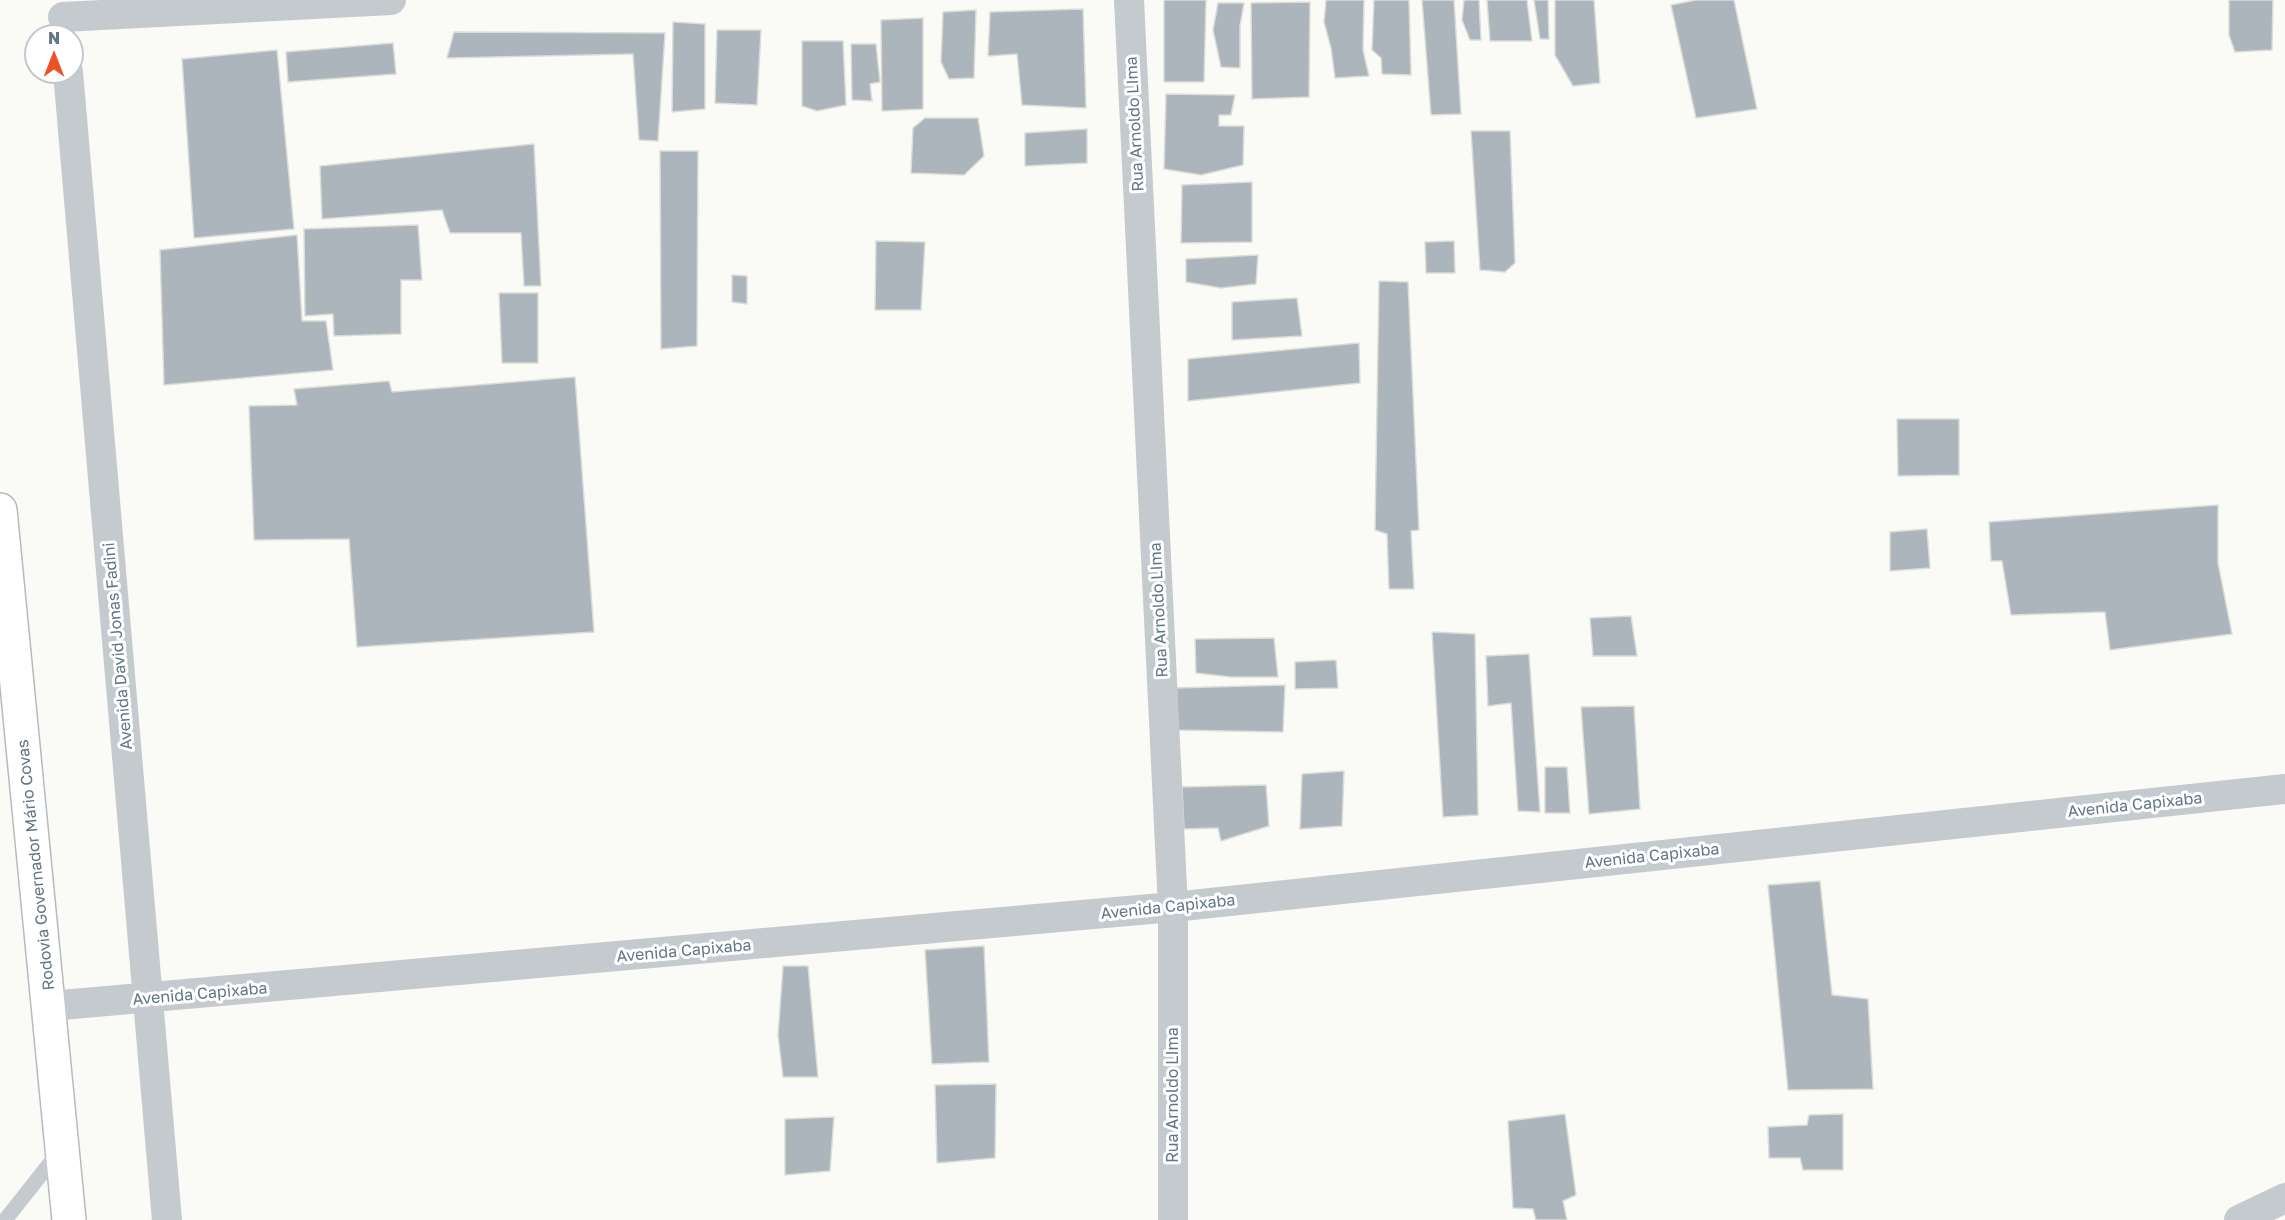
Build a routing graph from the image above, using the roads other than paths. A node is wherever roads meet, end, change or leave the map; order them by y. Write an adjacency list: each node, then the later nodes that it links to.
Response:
1 (391, 0): 3 (street)
2 (1129, 0): 7 (street, Rua Arnoldo LIma)
3 (63, 18)
4 (69, 84): 8 (street, Avenida David Jonas Fadini)
5 (0, 510): 9 (highway, Rodovia Governador Mário Covas)
6 (2285, 789): 7 (street, Avenida Capixaba)
7 (1173, 907): 8 (street, Avenida Capixaba); 15 (street, Rua Arnoldo LIma)
8 (150, 999): 9 (street, Avenida Capixaba); 14 (street, Avenida David Jonas Fadini)
9 (50, 1006): 10 (highway, Rodovia Governador Mário Covas)
10 (63, 1147): 12 (lane); 13 (highway, Rodovia Governador Mário Covas)
11 (2285, 1198): 16 (street)
12 (5, 1220)
13 (69, 1220)
14 (167, 1220)
15 (1173, 1220)
16 (2240, 1220)

